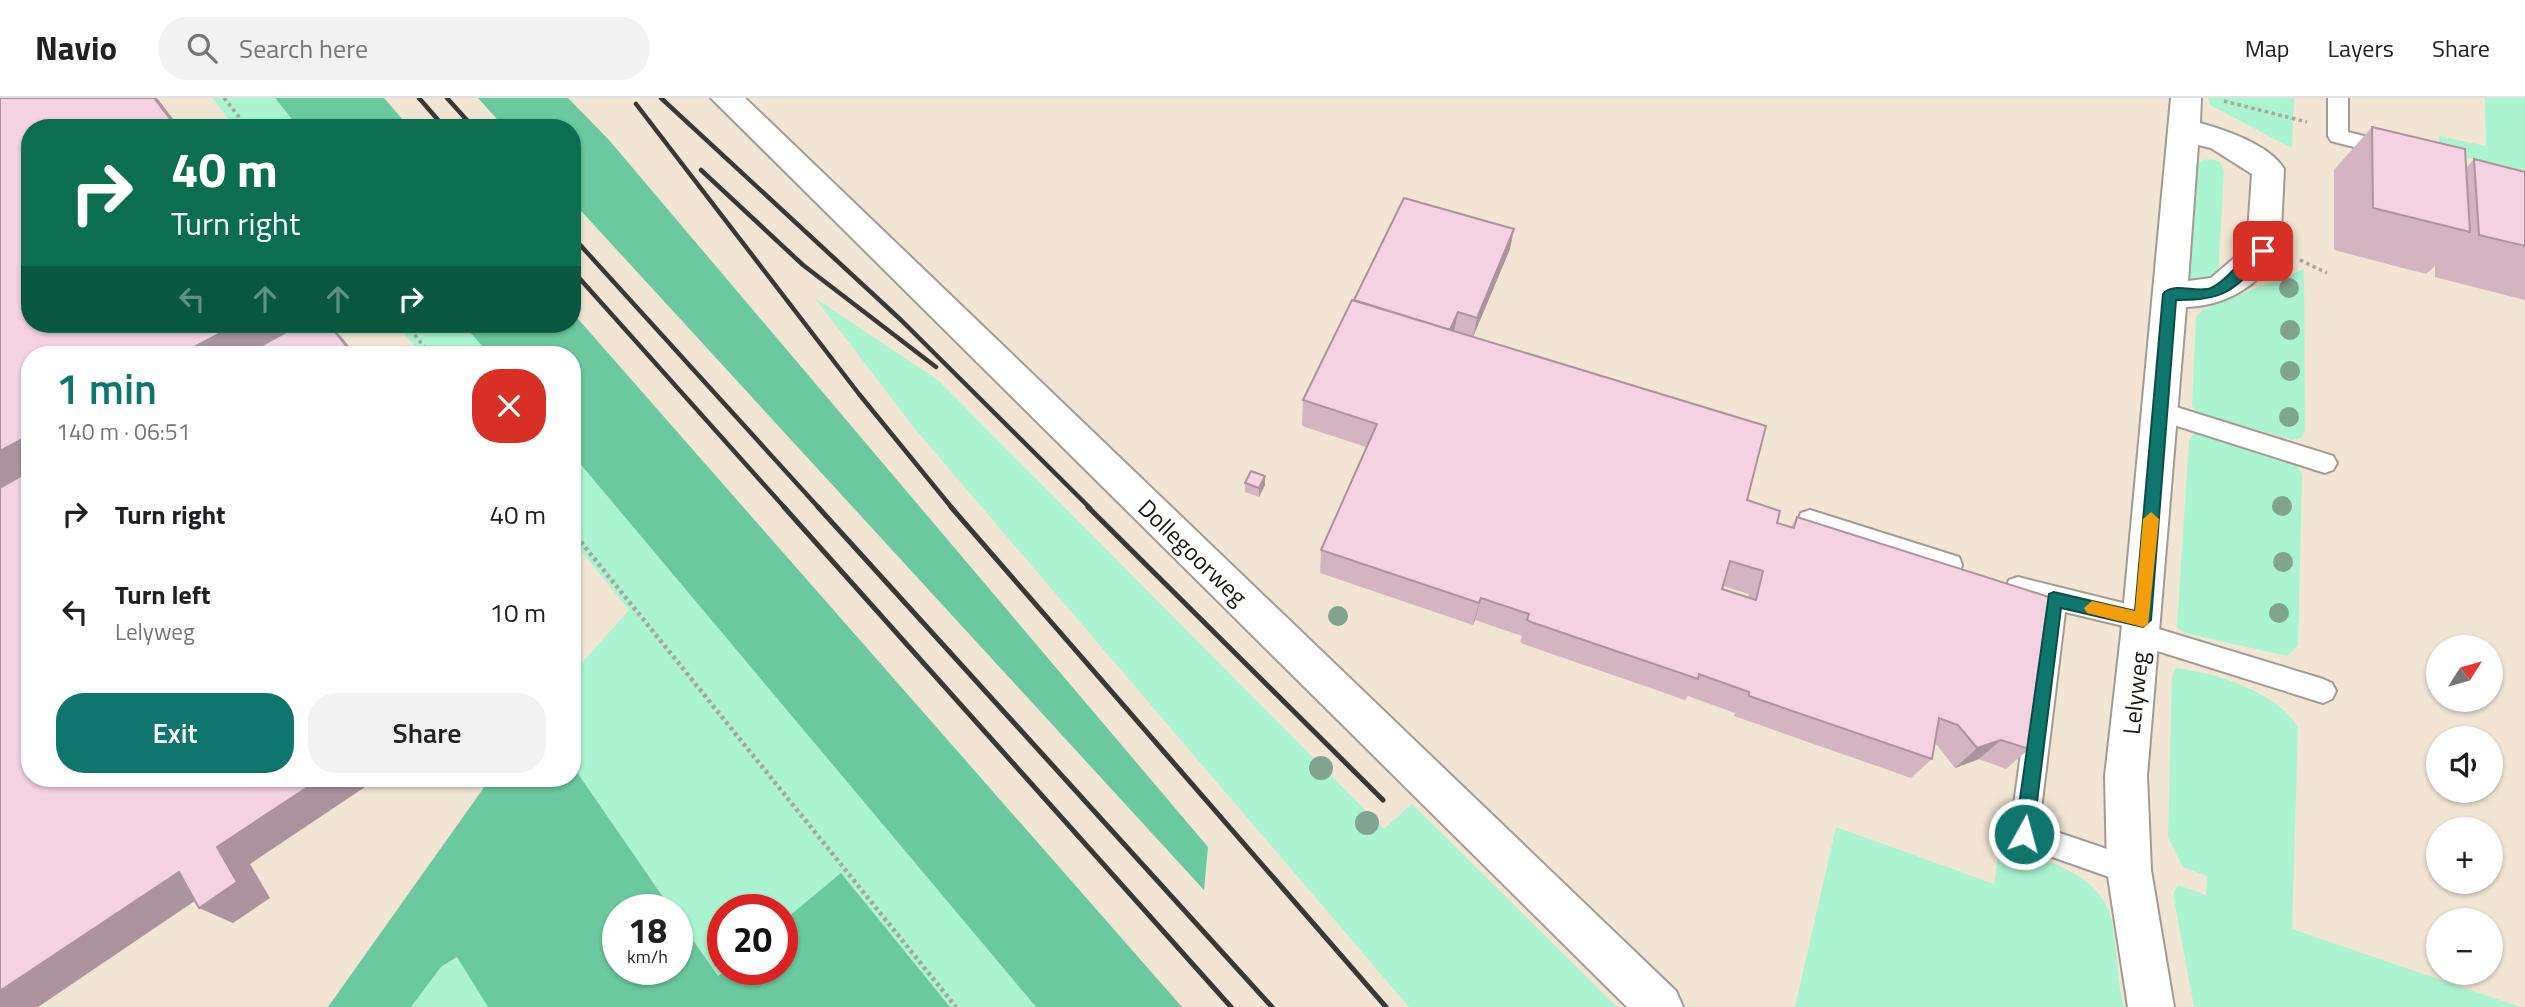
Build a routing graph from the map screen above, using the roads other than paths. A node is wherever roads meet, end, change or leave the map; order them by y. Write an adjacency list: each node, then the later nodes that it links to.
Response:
1 (726, 98): 13 (street, Dollegoorweg)
2 (2338, 98): 4 (lane)
3 (2189, 105): 5 (street, Lelyweg); 5 (street)
4 (2418, 156)
5 (2170, 294): 6 (street, Lelyweg)
6 (2160, 411): 7 (lane); 10 (street, Lelyweg)
7 (2325, 463)
8 (1810, 520): 9 (lane)
9 (2054, 599): 10 (lane); 12 (lane)
10 (2142, 627): 11 (lane); 12 (street, Lelyweg)
11 (2323, 691)
12 (2129, 870): 14 (street, Lelyweg)
13 (1660, 1007)
14 (2151, 1007)

